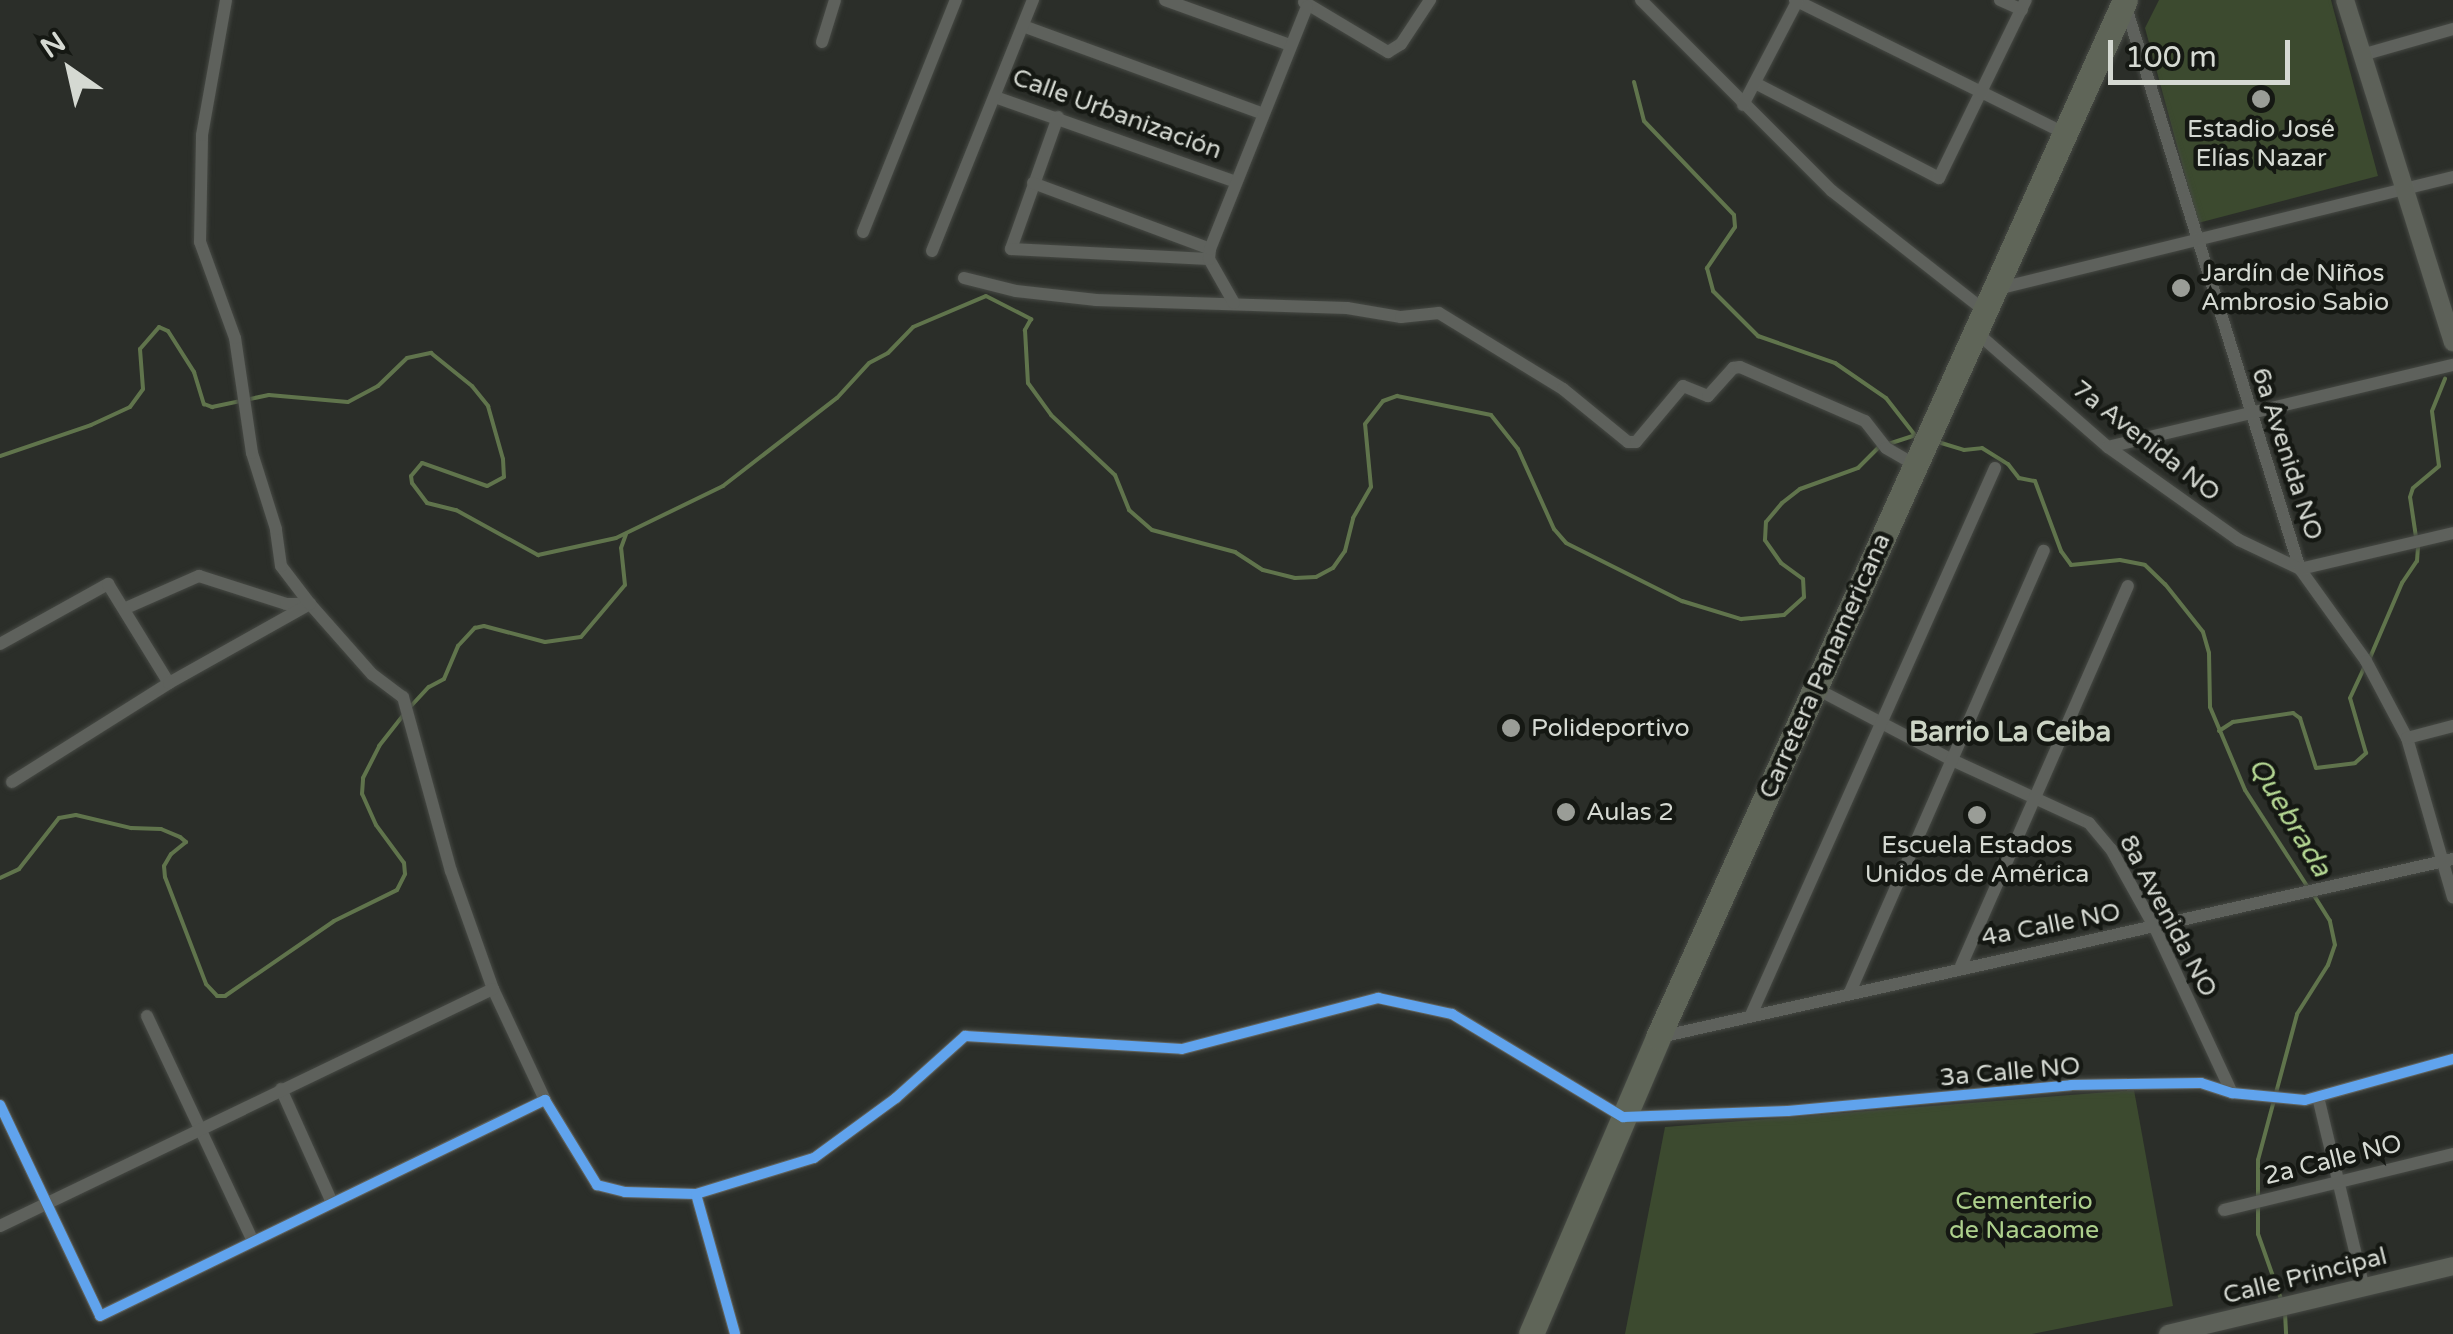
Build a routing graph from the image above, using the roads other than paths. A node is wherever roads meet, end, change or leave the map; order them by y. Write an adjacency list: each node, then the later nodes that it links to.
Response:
1 (226, 0): 47 (street)
2 (835, 0): 16 (street)
3 (956, 0): 30 (street)
4 (1033, 0): 14 (street, Calle Urbanización)
5 (1165, 0): 17 (street)
6 (1430, 0): 12 (street)
7 (1641, 0): 22 (street, 7a Avenida NO)
8 (1796, 0): 19 (street); 20 (street)
9 (2000, 0): 13 (street)
10 (2345, 0): 18 (street)
11 (2125, 1): 25 (highway, Carretera Panamericana); 31 (street, 6a Avenida NO)
12 (1304, 3): 17 (street)
13 (2024, 5): 20 (street)
14 (1023, 26): 21 (street, Calle Urbanización); 23 (street, Calle Urbanización)
15 (2453, 28): 18 (street)
16 (822, 42)
17 (1290, 46): 23 (street)
18 (2362, 55): 29 (street)
19 (1755, 82): 20 (street); 22 (street)
20 (1981, 92): 25 (street)
21 (995, 97): 24 (street, Calle Urbanización); 32 (street)
22 (1743, 105): 36 (street, 7a Avenida NO)
23 (1261, 113): 27 (street)
24 (1058, 117): 27 (street, Calle Urbanización); 28 (street)
25 (2064, 133): 36 (highway, Carretera Panamericana)
26 (2453, 177): 29 (street)
27 (1234, 181): 33 (street)
28 (1033, 183): 33 (street); 33 (street)
29 (2402, 187): 31 (street); 37 (street)
30 (863, 232)
31 (2195, 237): 36 (street); 39 (street, 6a Avenida NO)
32 (932, 251)
33 (1210, 254): 35 (street)
34 (964, 278): 35 (street)
35 (1234, 303): 41 (street)
36 (1985, 311): 40 (street, 7a Avenida NO); 41 (highway, Carretera Panamericana)
37 (2453, 342)
38 (2453, 365): 39 (street)
39 (2250, 412): 40 (street); 45 (street, 6a Avenida NO)
40 (2108, 446): 45 (street, 7a Avenida NO)
41 (1923, 447): 51 (highway, Carretera Panamericana)
42 (1994, 468): 52 (street)
43 (2453, 533): 45 (street)
44 (2044, 551): 55 (street)
45 (2300, 570): 54 (street, 6a Avenida NO)
46 (2128, 586): 57 (street)
47 (310, 604): 48 (street); 50 (street); 62 (street)
48 (126, 608): 49 (street); 50 (street)
49 (0, 644)
50 (170, 683): 56 (street)
51 (1814, 687): 52 (street, 8a Avenida NO); 66 (highway, Carretera Panamericana)
52 (1878, 723): 55 (street, 8a Avenida NO); 64 (street)
53 (2453, 726): 54 (street)
54 (2408, 738): 58 (street, 6a Avenida NO)
55 (1952, 760): 57 (street, 8a Avenida NO); 63 (street)
56 (12, 782)
57 (2034, 798): 60 (street, 8a Avenida NO); 61 (street)
58 (2448, 860): 59 (street, 6a Avenida NO); 60 (street, 4a Calle NO)
59 (2453, 897)
60 (2155, 928): 61 (street, 4a Calle NO); 69 (street, 8a Avenida NO)
61 (1961, 966): 63 (street, 4a Calle NO)
62 (493, 988): 68 (street); 71 (street)
63 (1850, 992): 64 (street, 4a Calle NO)
64 (1751, 1015): 66 (street, 4a Calle NO)
65 (147, 1016): 74 (street)
66 (1658, 1037): 73 (highway, Carretera Panamericana)
67 (2453, 1059): 70 (street, 3a Calle NO)
68 (282, 1088): 74 (street); 78 (street)
69 (2232, 1093): 70 (street, 3a Calle NO); 73 (street, 3a Calle NO)
70 (2318, 1097): 76 (street)
71 (545, 1100): 77 (street); 78 (street)
72 (0, 1105): 79 (street)
73 (1623, 1117): 77 (street); 86 (highway, Carretera Panamericana)
74 (201, 1130): 79 (street); 82 (street)
75 (2453, 1154): 76 (street, 2a Calle NO)
76 (2338, 1182): 80 (street, 2a Calle NO); 84 (street)
77 (696, 1194): 85 (street)
78 (331, 1200): 82 (street)
79 (46, 1205): 81 (street); 82 (street)
80 (2224, 1210)
81 (0, 1226)
82 (252, 1239)
83 (2453, 1266): 84 (street, Calle Principal)
84 (2364, 1288): 87 (street, Calle Principal)
85 (735, 1334)
86 (1531, 1334)
87 (2168, 1334)

